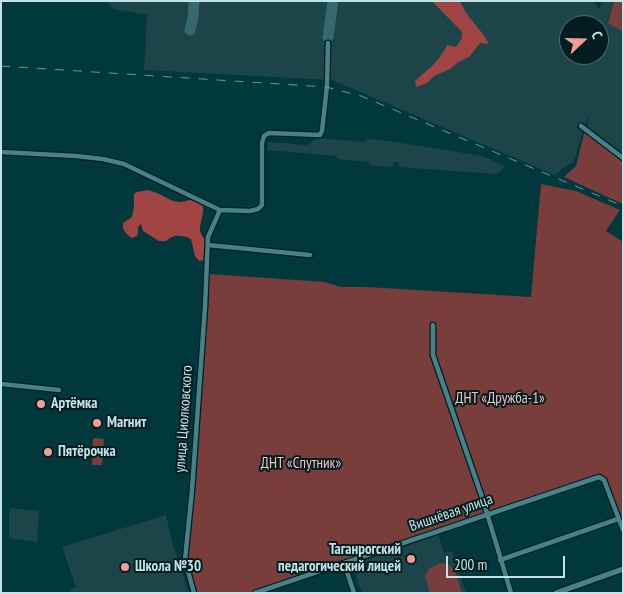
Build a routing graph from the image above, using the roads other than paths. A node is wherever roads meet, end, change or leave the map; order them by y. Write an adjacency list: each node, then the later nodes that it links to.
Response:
1 (328, 43): 5 (street)
2 (581, 126): 4 (street)
3 (1, 152): 5 (street)
4 (623, 158)
5 (220, 210): 6 (street, улица Циолковского)
6 (208, 245): 7 (street); 17 (street, улица Циолковского)
7 (310, 255)
8 (433, 326): 11 (street)
9 (1, 384): 10 (street)
10 (59, 390)
11 (487, 514): 12 (street, Вишнёвая улица); 14 (street); 15 (street, Вишнёвая улица)
12 (618, 519): 13 (street); 14 (street)
13 (623, 530)
14 (500, 560): 20 (street)
15 (344, 563): 18 (street, Вишнёвая улица); 19 (street)
16 (623, 570): 21 (street)
17 (194, 593)
18 (255, 593)
19 (354, 593)
20 (511, 593)
21 (556, 593)

